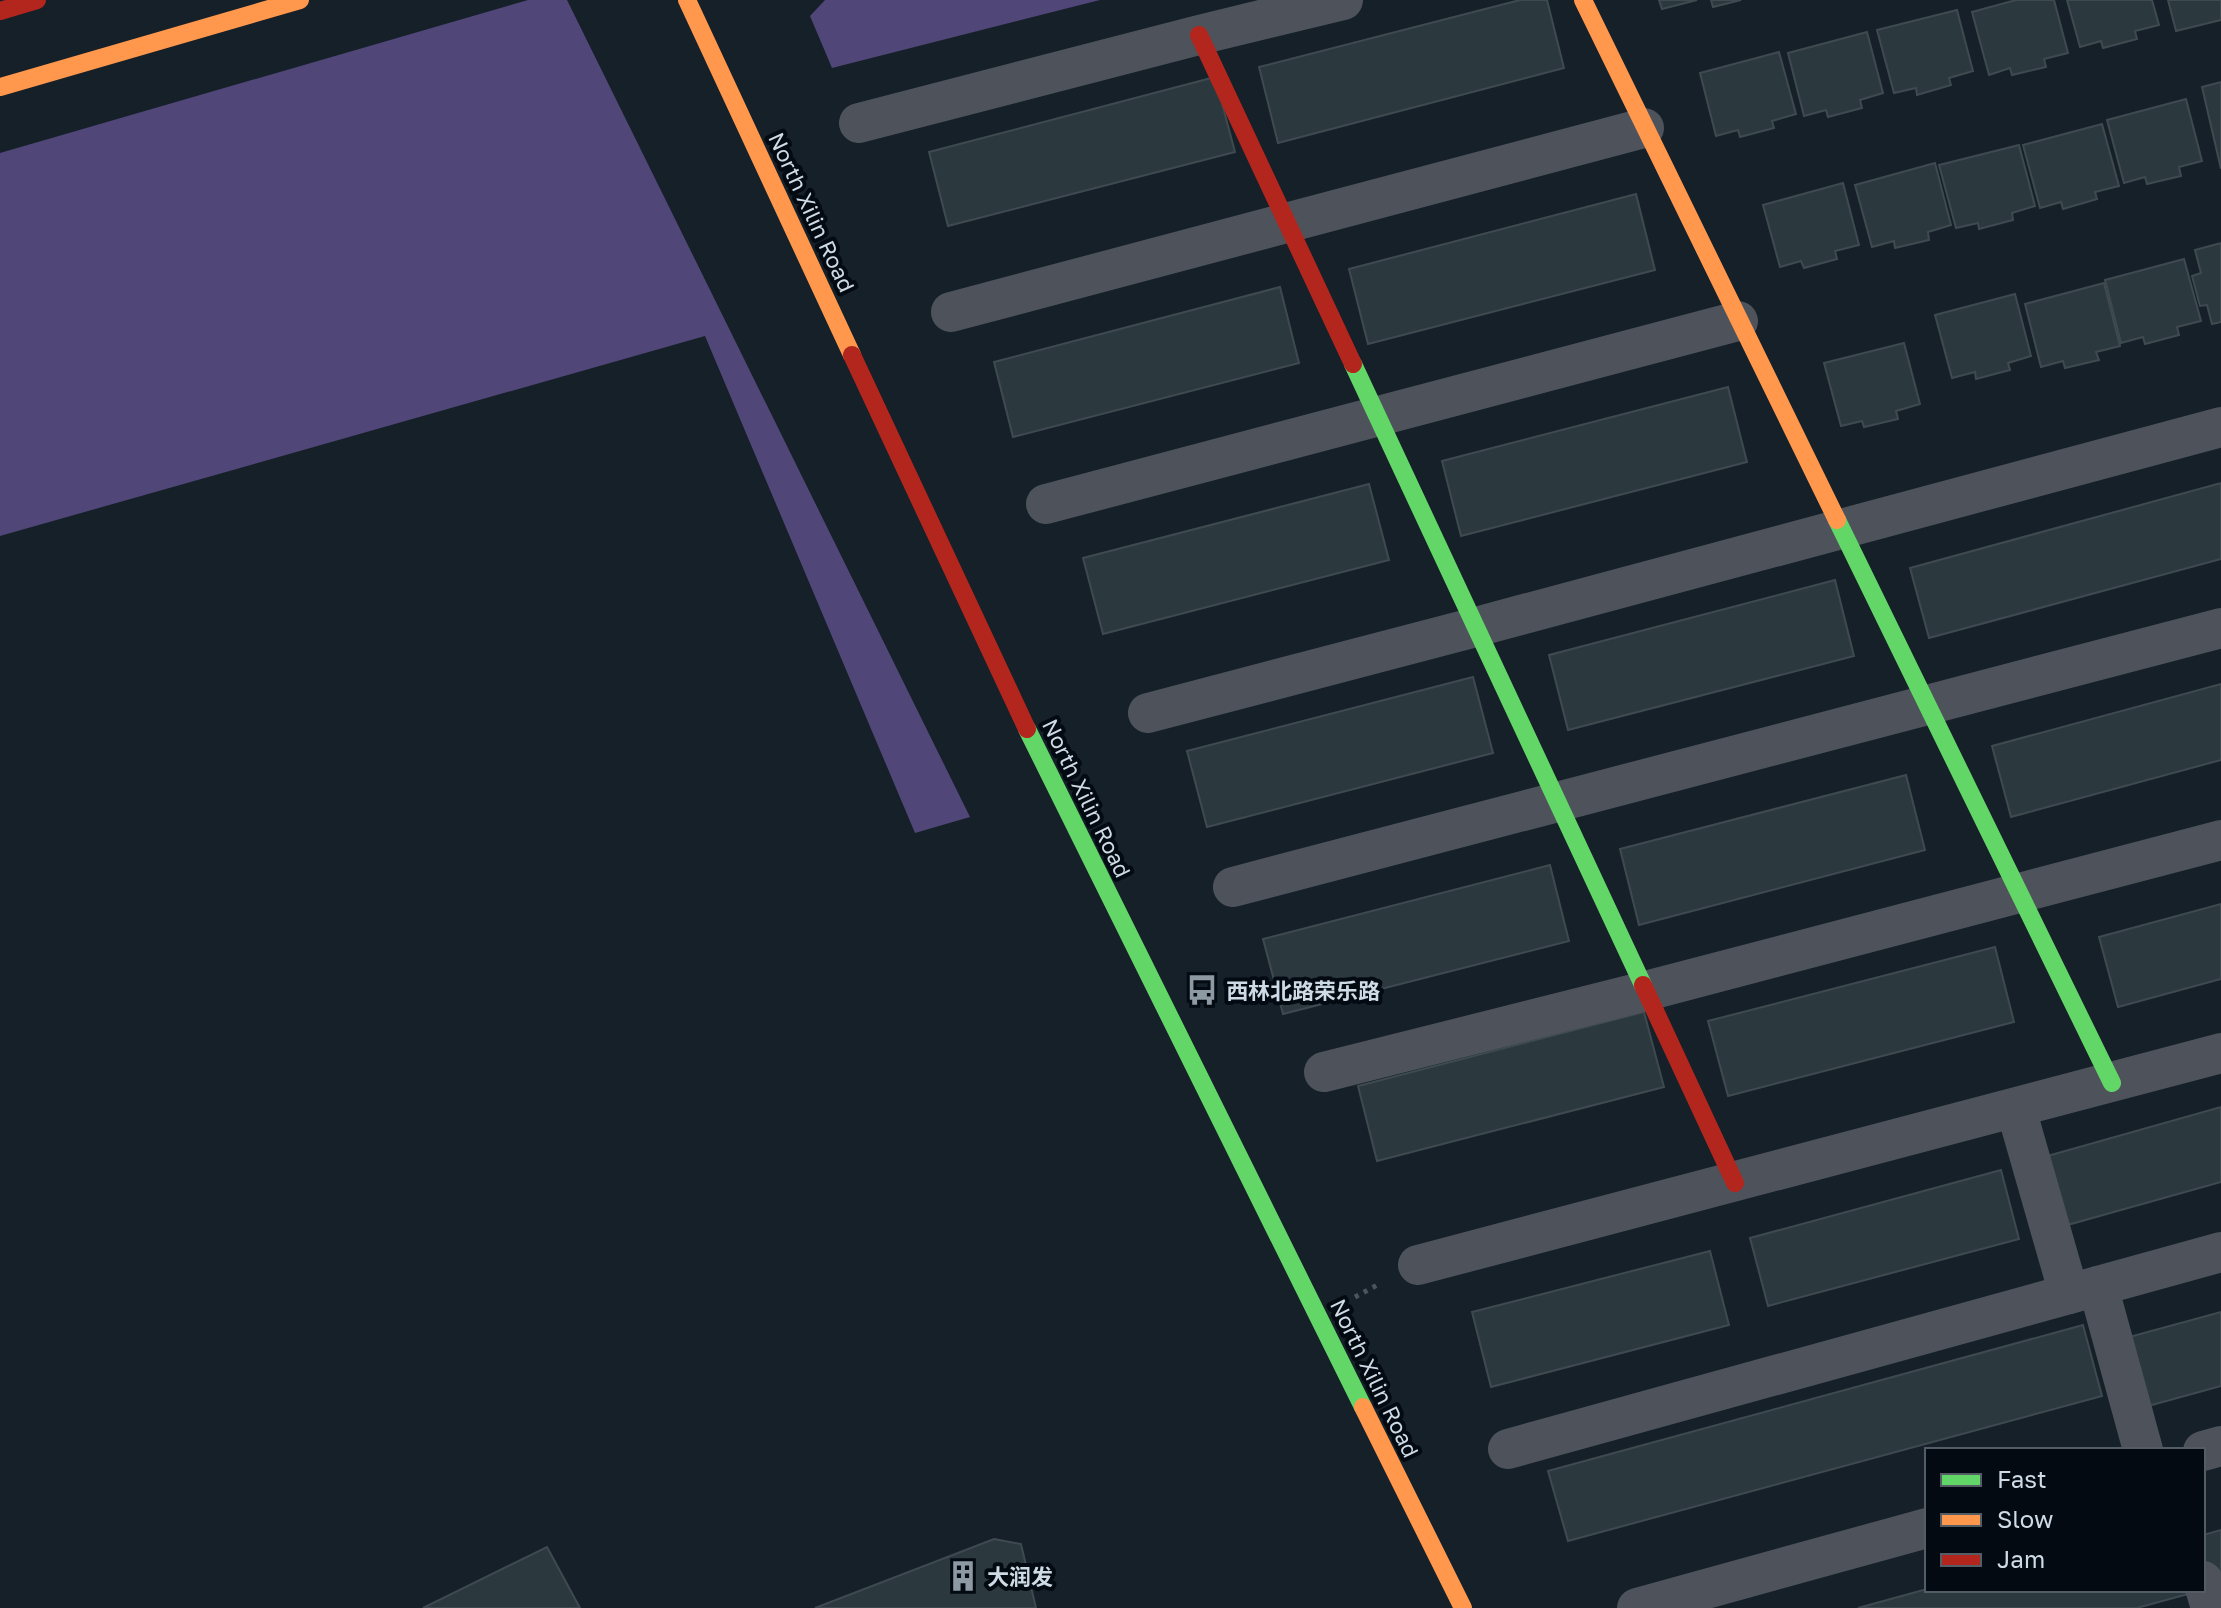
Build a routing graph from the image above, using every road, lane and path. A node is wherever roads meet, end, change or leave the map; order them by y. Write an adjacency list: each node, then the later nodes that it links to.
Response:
1 (37, 0): 6 (main road)
2 (300, 0): 8 (main road)
3 (687, 0): 35 (main road, North Xilin Road)
4 (1343, 0): 7 (street)
5 (1583, 0): 10 (main road)
6 (0, 11)
7 (1199, 35): 9 (street); 11 (main road)
8 (0, 87)
9 (859, 123)
10 (1644, 128): 11 (street); 13 (main road)
11 (1286, 223): 12 (street); 14 (main road)
12 (951, 312)
13 (1738, 321): 14 (street); 17 (main road)
14 (1377, 417): 16 (street); 18 (main road)
15 (2221, 427): 17 (street)
16 (1046, 504)
17 (1840, 529): 18 (street); 20 (main road)
18 (1476, 627): 21 (street); 22 (main road)
19 (2221, 628): 20 (street)
20 (1927, 705): 22 (street); 25 (main road)
21 (1148, 713)
22 (1556, 801): 24 (street); 26 (main road)
23 (2221, 840): 25 (street)
24 (1233, 887)
25 (2019, 893): 26 (street); 29 (main road)
26 (1646, 991): 28 (street); 31 (main road)
27 (2221, 1053): 29 (street)
28 (1324, 1072)
29 (2112, 1083): 30 (street)
30 (2016, 1109): 31 (street); 34 (street)
31 (1735, 1183): 33 (street)
32 (2221, 1252): 34 (street)
33 (1418, 1265): 35 (path)
34 (2083, 1290): 36 (street); 37 (street)
35 (1317, 1315): 40 (main road, North Xilin Road)
36 (2142, 1448)
37 (1508, 1449)
38 (1925, 1529): 41 (street)
39 (2205, 1588): 42 (street)
40 (1463, 1608)
41 (1637, 1608)
42 (2211, 1608)

